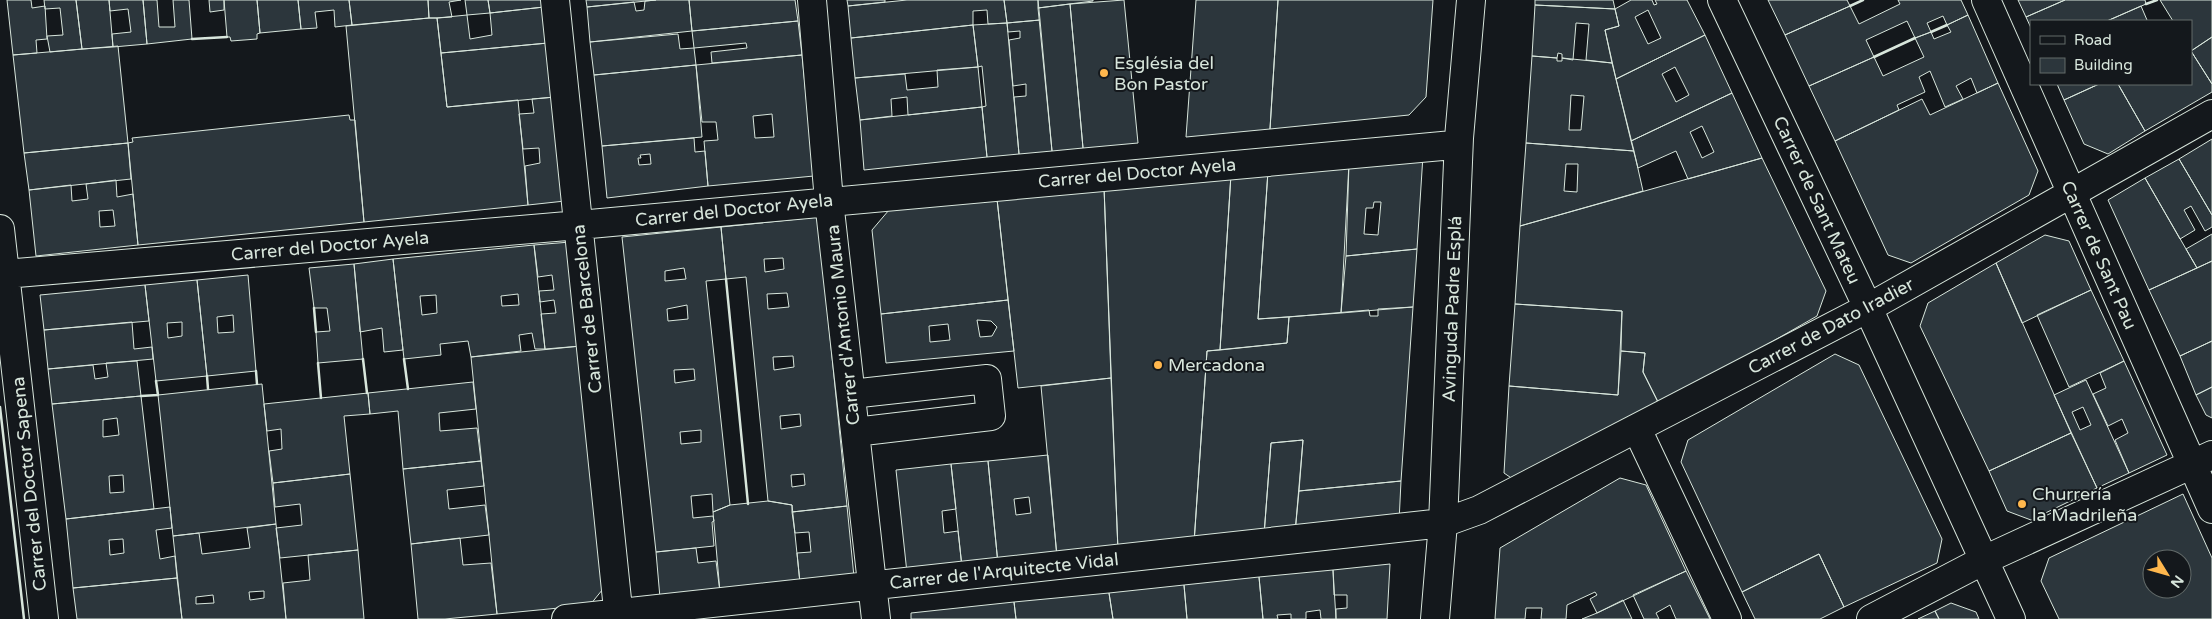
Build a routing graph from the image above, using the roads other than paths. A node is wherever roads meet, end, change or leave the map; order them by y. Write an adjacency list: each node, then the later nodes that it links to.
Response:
1 (555, 0): 10 (street, Carrer de Barcelona)
2 (812, 0): 9 (street, Carrer d'Antonio Maura)
3 (1471, 0): 7 (street, Avinguda Padre Esplá)
4 (1722, 0): 13 (street, Carrer de Sant Mateu)
5 (1986, 0): 8 (street, Carrer de Sant Pau)
6 (2212, 114): 8 (street, Carrer de Dato Iradier)
7 (1459, 138): 9 (street, Carrer del Doctor Ayela); 19 (street, Avinguda Padre Esplá)
8 (2072, 194): 13 (street, Carrer de Dato Iradier); 17 (street, Carrer de Sant Pau)
9 (829, 201): 10 (street, Carrer del Doctor Ayela); 14 (street, Carrer d'Antonio Maura)
10 (578, 225): 12 (street, Carrer del Doctor Ayela); 22 (street, Carrer de Barcelona)
11 (0, 229): 12 (street, Carrer del Doctor Sapena)
12 (6, 274): 23 (street, Carrer del Doctor Sapena)
13 (1868, 308): 15 (street, Carrer de Dato Iradier); 20 (street, Carrer de Sant Mateu)
14 (851, 394): 16 (street, Carrer d'Antonio Maura); 16 (street)
15 (1637, 429): 19 (street, Carrer de Dato Iradier); 27 (street)
16 (855, 432): 21 (street, Carrer d'Antonio Maura)
17 (2202, 460): 18 (street, Carrer de Sant Pau); 20 (street)
18 (2212, 509)
19 (1443, 523): 21 (street, Carrer de l'Arquitecte Vidal); 26 (street, Avinguda Padre Esplá)
20 (1984, 560): 28 (street); 29 (street, Carrer de Sant Mateu)
21 (872, 585): 22 (street, Carrer de l'Arquitecte Vidal); 25 (street, Carrer d'Antonio Maura)
22 (618, 616): 24 (street, Carrer de l'Arquitecte Vidal)
23 (44, 619)
24 (566, 619)
25 (876, 619)
26 (1435, 619)
27 (1726, 619)
28 (1871, 619)
29 (2011, 619)

